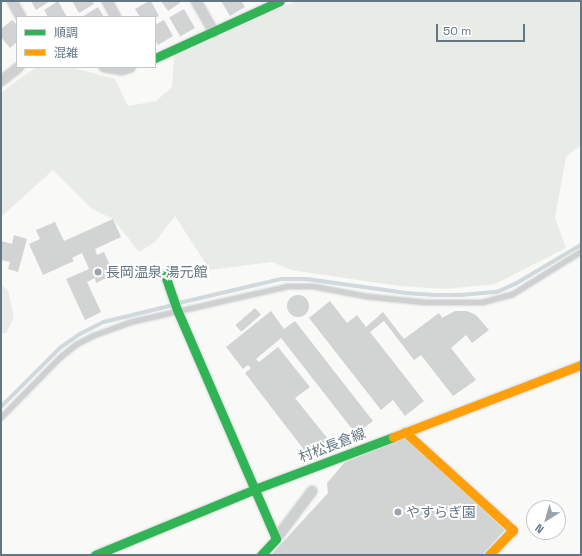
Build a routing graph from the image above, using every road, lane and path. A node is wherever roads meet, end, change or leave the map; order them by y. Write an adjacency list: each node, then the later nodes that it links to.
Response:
1 (12, 1): 5 (street)
2 (107, 1): 6 (street)
3 (196, 1): 7 (street)
4 (280, 1): 7 (street)
5 (20, 16)
6 (115, 16)
7 (214, 32): 8 (street)
8 (156, 58)
9 (18, 68): 12 (street)
10 (110, 68): 11 (street)
11 (128, 68)
12 (1, 81)
13 (581, 252): 15 (lane)
14 (165, 275): 15 (street)
15 (178, 312): 17 (lane); 19 (street)
16 (581, 365): 18 (street, 村松長倉線)
17 (1, 417)
18 (405, 432): 19 (street, 村松長倉線); 24 (street)
19 (256, 489): 21 (street); 22 (street, 村松長倉線)
20 (312, 490): 21 (street)
21 (276, 539): 23 (street)
22 (95, 555)
23 (261, 555)
24 (489, 555)

